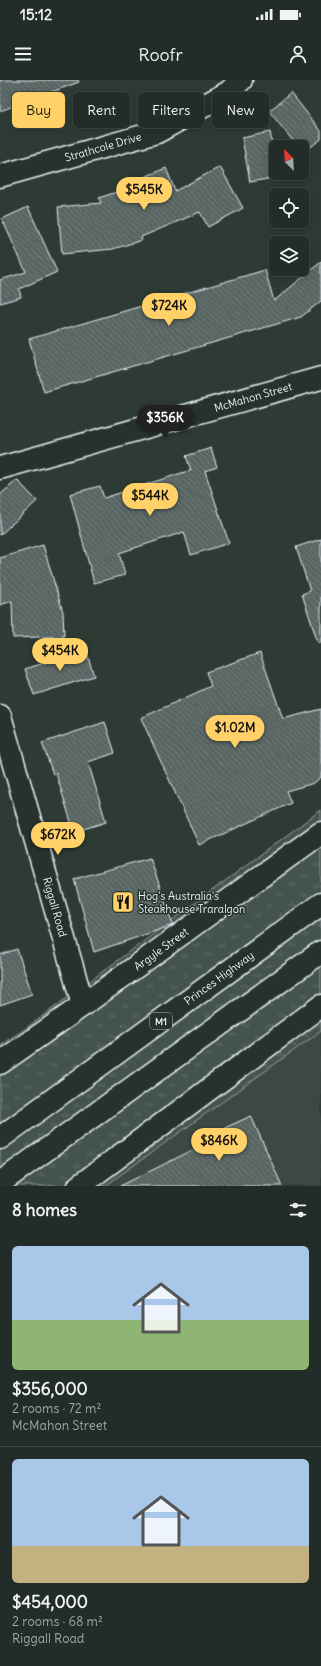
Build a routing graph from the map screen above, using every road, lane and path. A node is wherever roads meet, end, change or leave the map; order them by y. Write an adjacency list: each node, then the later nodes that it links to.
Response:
1 (241, 80): 2 (main road, Strathcole Drive)
2 (0, 176)
3 (321, 378): 4 (main road, McMahon Street)
4 (0, 468)
5 (0, 716): 9 (main road, Riggall Road)
6 (321, 833): 9 (main road, Argyle Street)
7 (321, 904): 12 (main road, Princes Highway / M1)
8 (321, 952): 13 (main road)
9 (83, 1005): 11 (main road, Argyle Street)
10 (321, 1006): 14 (main road)
11 (0, 1063)
12 (0, 1138)
13 (0, 1183)
14 (79, 1186)

